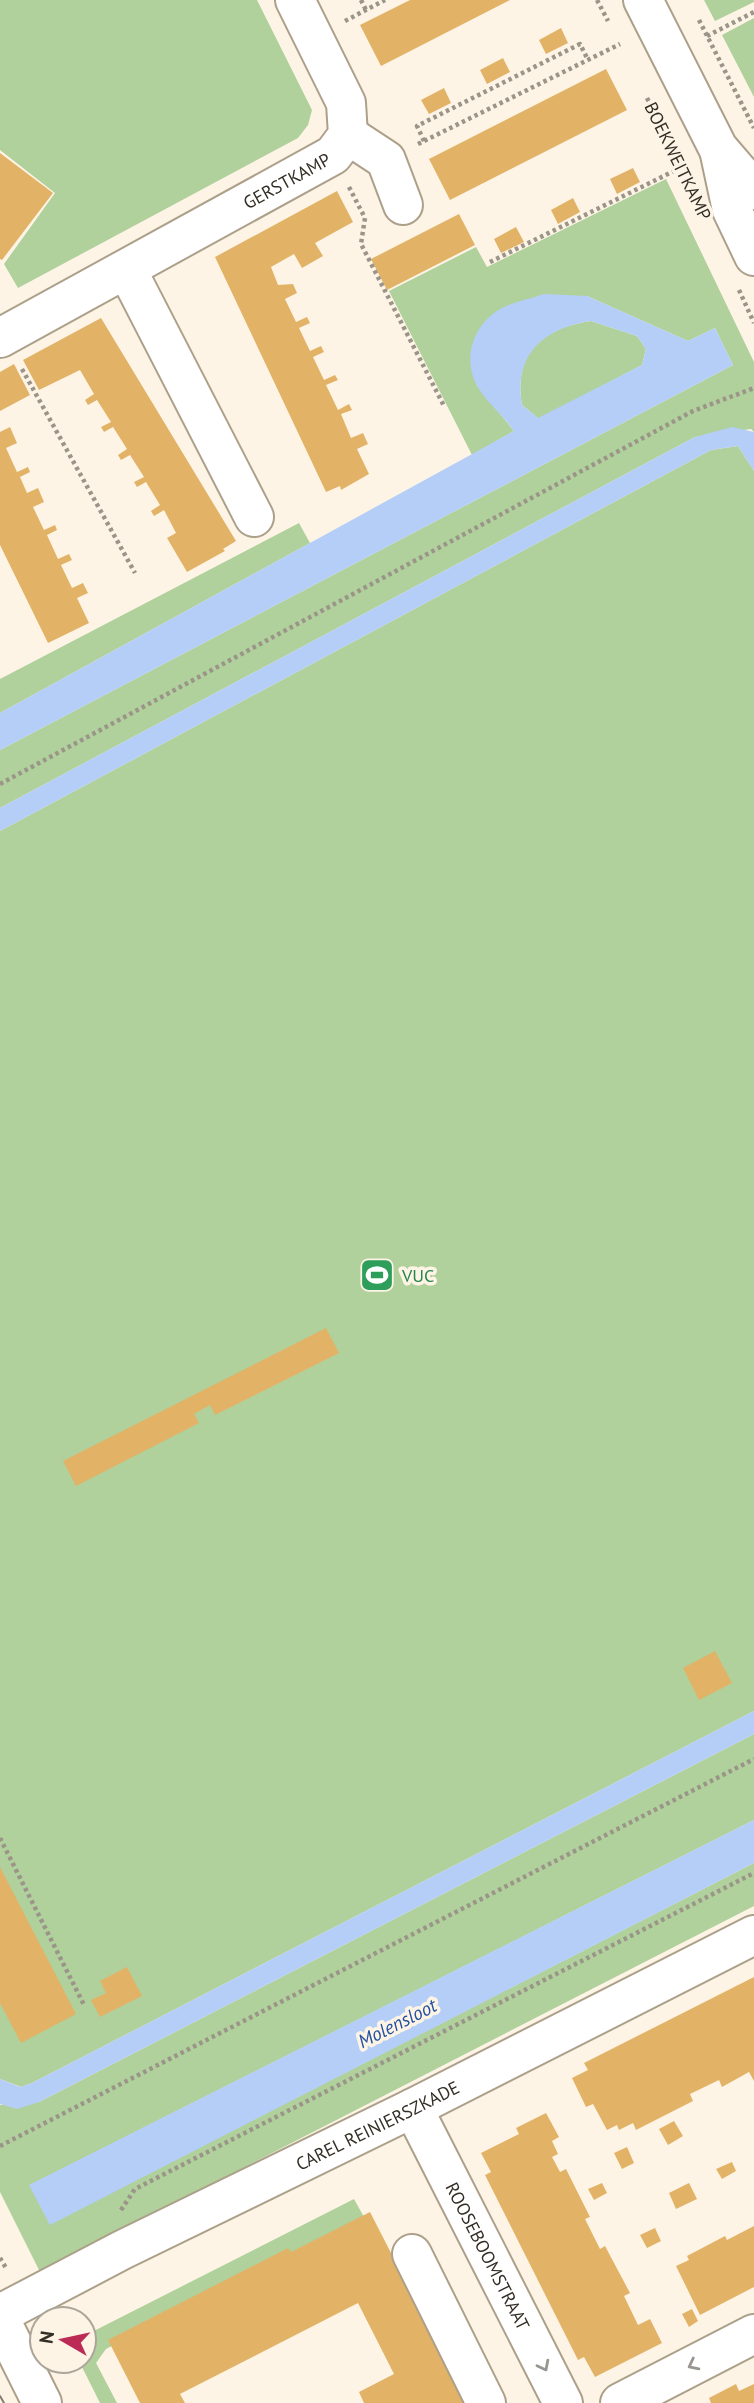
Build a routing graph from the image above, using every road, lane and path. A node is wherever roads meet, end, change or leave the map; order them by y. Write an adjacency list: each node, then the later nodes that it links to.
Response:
1 (295, 0): 15 (street)
2 (361, 0): 5 (path)
3 (597, 0): 9 (path)
4 (643, 0): 16 (street, BOEKWEITKAMP)
5 (366, 10)
6 (695, 12): 8 (path)
7 (754, 12): 8 (path)
8 (707, 36): 13 (path)
9 (620, 44): 10 (path); 11 (path)
10 (626, 56)
11 (588, 60): 14 (path); 14 (path)
12 (645, 93): 18 (path, BOEKWEITKAMP)
13 (754, 129)
14 (425, 141): 17 (path)
15 (340, 145): 17 (street); 24 (street, GERSTKAMP); 28 (path)
16 (719, 148): 20 (street, BOEKWEITKAMP); 23 (street, BOEKWEITKAMP)
17 (386, 160): 21 (street)
18 (682, 167): 19 (path, BOEKWEITKAMP); 22 (path)
19 (687, 178)
20 (754, 190)
21 (403, 205)
22 (490, 262)
23 (749, 262): 25 (path)
24 (127, 270): 26 (street, GERSTKAMP); 29 (street)
25 (754, 323)
26 (1, 335): 30 (path)
27 (754, 388): 31 (path)
28 (444, 406)
29 (254, 517)
30 (135, 573)
31 (0, 784)
32 (754, 1759): 38 (path)
33 (0, 1838): 36 (path)
34 (754, 1873): 39 (path)
35 (754, 1935): 37 (street, CAREL REINIERSZKADE)
36 (85, 2005)
37 (413, 2108): 39 (street, CAREL REINIERSZKADE); 46 (street, ROOSEBOOMSTRAAT, one-way to 46)
38 (0, 2146)
39 (122, 2250): 41 (street, CAREL REINIERSZKADE)
40 (412, 2254): 45 (street)
41 (0, 2314)
42 (0, 2319): 44 (street)
43 (754, 2334): 47 (street, one-way to 47)
44 (42, 2403)
45 (486, 2403)
46 (562, 2403)
47 (620, 2403)

